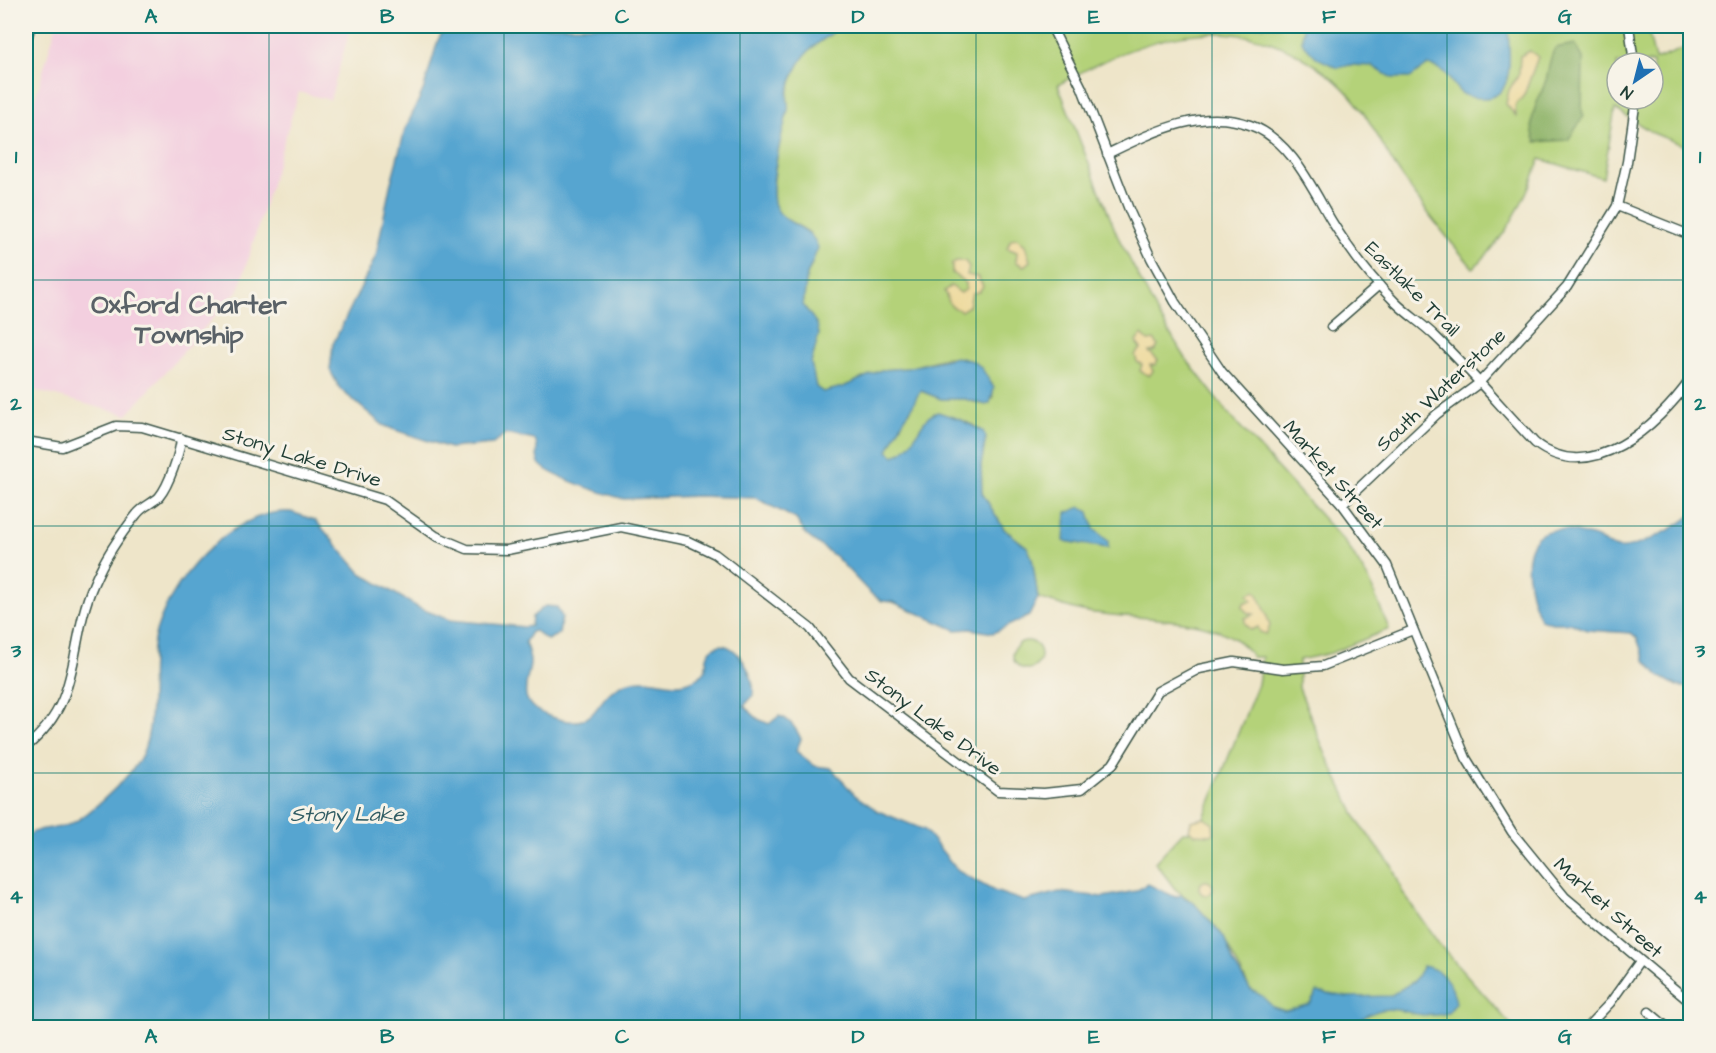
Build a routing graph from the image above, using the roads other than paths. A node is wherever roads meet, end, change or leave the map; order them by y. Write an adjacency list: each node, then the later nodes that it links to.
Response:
1 (28, 26): 4 (main road)
2 (1051, 26): 7 (street, Market Street)
3 (1629, 26): 5 (street)
4 (26, 34)
5 (1632, 51)
6 (1634, 111): 8 (street, South Waterstone)
7 (1107, 153): 10 (street, Eastlake Trail); 16 (street, Market Street)
8 (1617, 206): 9 (street); 13 (street, South Waterstone)
9 (1690, 235)
10 (1379, 285): 11 (street); 13 (street, Eastlake Trail)
11 (1331, 327)
12 (1690, 380): 13 (street, Eastlake Trail)
13 (1478, 384): 16 (street, South Waterstone)
14 (181, 438): 15 (street, Stony Lake Drive); 17 (street, Stony Lake Drive); 18 (street)
15 (26, 441)
16 (1342, 504): 17 (street, Market Street)
17 (1413, 630): 19 (street, Market Street)
18 (26, 747)
19 (1640, 961): 20 (street, Market Street); 22 (street)
20 (1690, 1002)
21 (1649, 1012): 23 (street)
22 (1586, 1028)
23 (1668, 1028)

